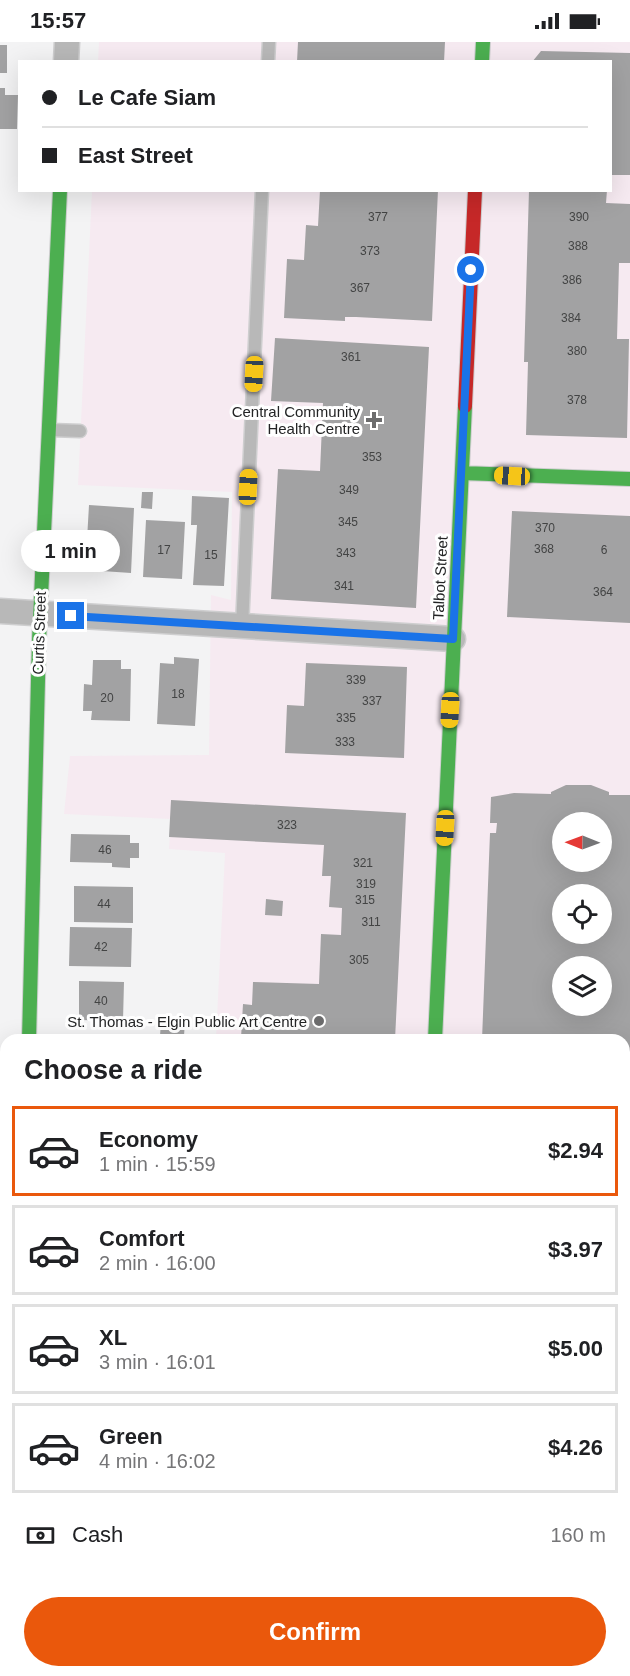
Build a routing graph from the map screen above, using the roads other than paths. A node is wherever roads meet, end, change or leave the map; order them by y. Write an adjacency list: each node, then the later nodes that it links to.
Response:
1 (67, 42): 4 (street)
2 (269, 42): 5 (lane)
3 (483, 42): 6 (street)
4 (66, 60)
5 (268, 60)
6 (482, 60)
7 (60, 192): 10 (street, Curtis Street)
8 (262, 192): 16 (lane)
9 (475, 192): 12 (street, Talbot Street)
10 (49, 429): 11 (lane); 15 (street, Curtis Street)
11 (80, 431)
12 (462, 473): 13 (street); 17 (street, Talbot Street)
13 (630, 479)
14 (0, 611): 15 (street)
15 (40, 614): 16 (street); 18 (street, Curtis Street)
16 (242, 627): 17 (street)
17 (453, 639): 19 (street, Talbot Street)
18 (29, 1034)
19 (435, 1034)

